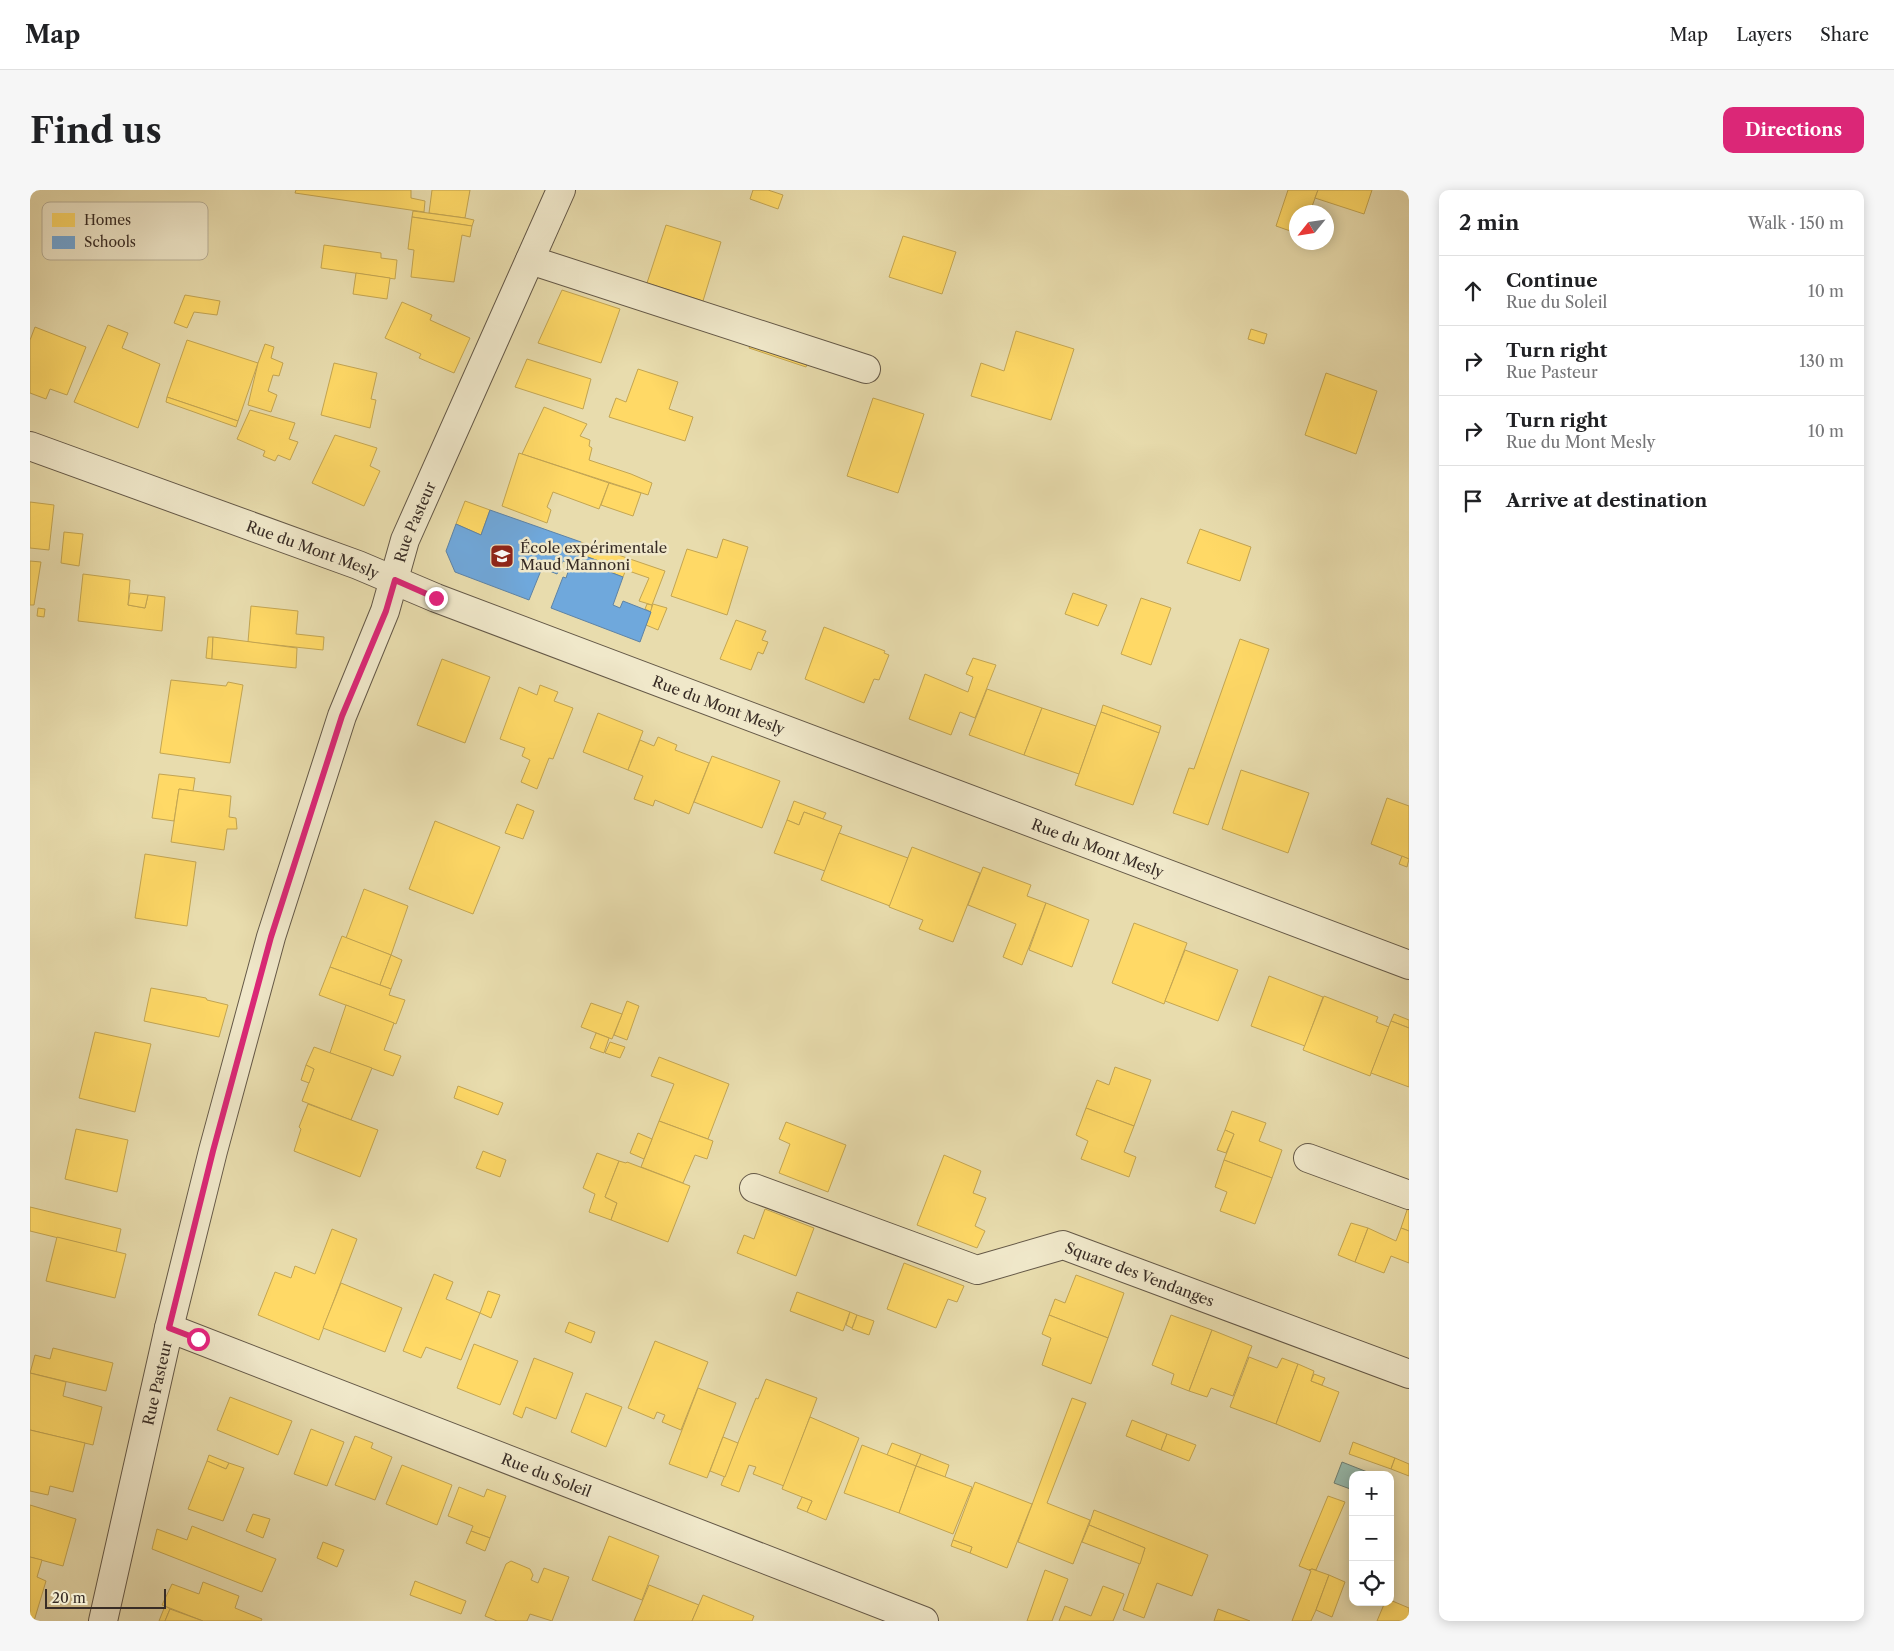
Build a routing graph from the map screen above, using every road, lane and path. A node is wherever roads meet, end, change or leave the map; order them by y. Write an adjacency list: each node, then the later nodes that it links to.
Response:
1 (562, 190): 2 (street, Rue Pasteur)
2 (530, 260): 3 (street); 5 (street, Rue Pasteur)
3 (866, 369)
4 (30, 446): 5 (street, Rue du Mont Mesly)
5 (395, 580): 6 (street, Rue du Mont Mesly); 10 (street, Rue Pasteur)
6 (1409, 965)
7 (1308, 1158): 9 (street)
8 (754, 1188): 11 (street, Square des Vendanges)
9 (1409, 1195)
10 (169, 1328): 12 (street, Rue Pasteur); 13 (street, Rue du Soleil)
11 (1409, 1374)
12 (104, 1621)
13 (924, 1621)

